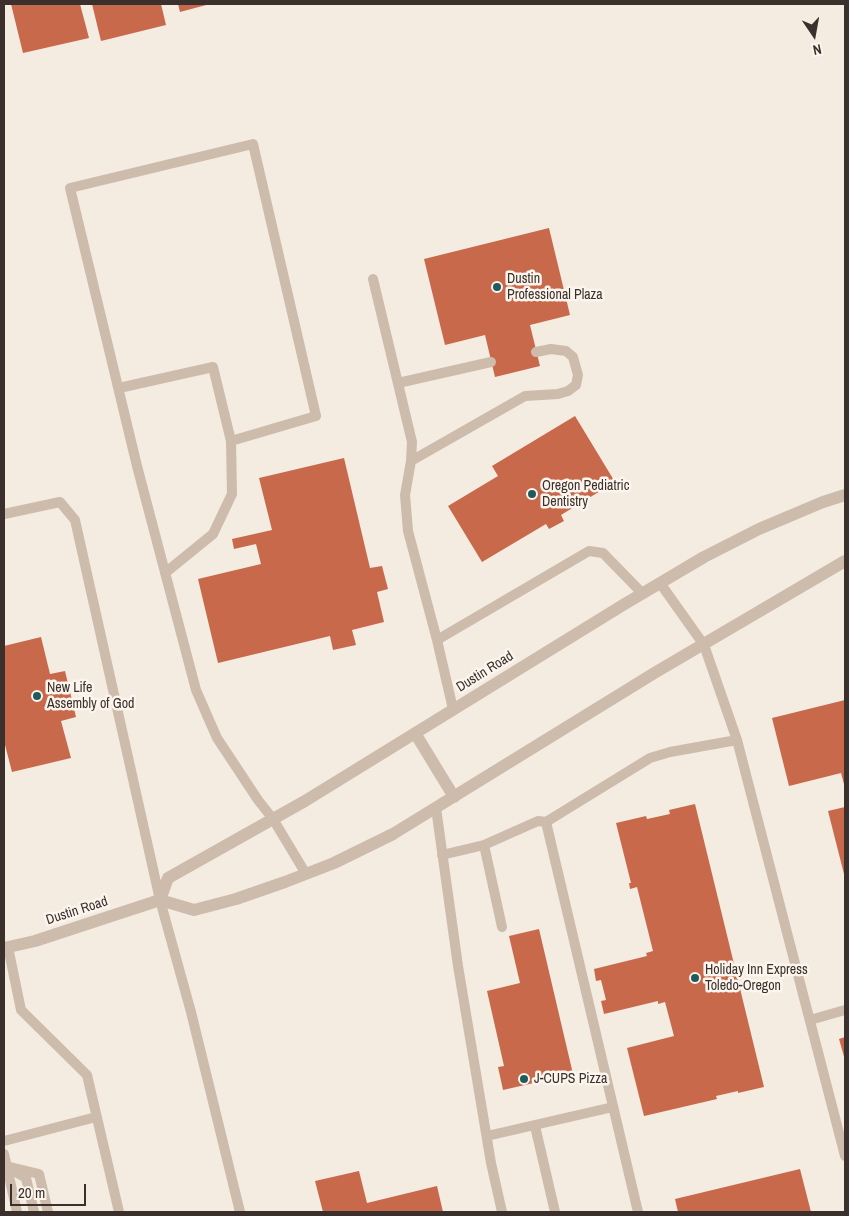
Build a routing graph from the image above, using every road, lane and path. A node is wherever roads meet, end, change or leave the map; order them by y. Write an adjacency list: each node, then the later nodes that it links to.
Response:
1 (373, 278): 4 (lane)
2 (536, 352): 7 (lane)
3 (491, 362): 4 (lane)
4 (398, 382): 7 (lane)
5 (118, 388): 6 (lane); 6 (lane); 11 (lane)
6 (231, 441): 11 (lane)
7 (411, 461): 14 (lane)
8 (845, 495): 12 (street, Dustin Road)
9 (4, 514): 26 (lane)
10 (845, 561): 15 (street)
11 (166, 573): 21 (lane)
12 (660, 583): 13 (street, Dustin Road); 15 (lane)
13 (642, 594): 14 (lane); 16 (street, Dustin Road)
14 (437, 640): 16 (lane)
15 (704, 644): 18 (lane); 19 (street)
16 (453, 709): 17 (street, Dustin Road)
17 (416, 733): 19 (street); 21 (street, Dustin Road)
18 (737, 740): 22 (lane); 30 (lane)
19 (454, 797): 20 (street)
20 (436, 808): 24 (lane); 25 (street)
21 (273, 820): 25 (lane); 26 (street, Dustin Road)
22 (546, 822): 23 (lane); 31 (lane)
23 (484, 845): 24 (lane); 27 (lane)
24 (442, 855): 34 (lane)
25 (306, 874): 26 (street)
26 (160, 900): 28 (street, Dustin Road); 43 (lane)
27 (502, 926)
28 (6, 948): 32 (lane)
29 (845, 1010): 30 (lane)
30 (810, 1020): 37 (lane)
31 (614, 1107): 33 (lane); 46 (lane)
32 (96, 1117): 35 (lane); 42 (lane)
33 (535, 1126): 34 (lane); 45 (lane)
34 (487, 1136): 44 (lane)
35 (4, 1141)
36 (4, 1154): 38 (lane)
37 (845, 1156)
38 (6, 1166): 39 (lane); 40 (lane); 41 (lane)
39 (17, 1212)
40 (34, 1212)
41 (48, 1212)
42 (119, 1212)
43 (240, 1212)
44 (502, 1212)
45 (555, 1212)
46 (638, 1212)

